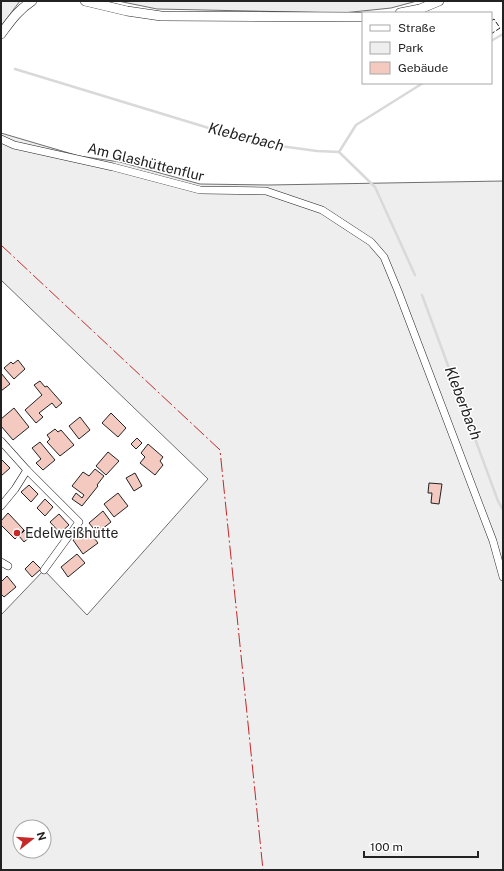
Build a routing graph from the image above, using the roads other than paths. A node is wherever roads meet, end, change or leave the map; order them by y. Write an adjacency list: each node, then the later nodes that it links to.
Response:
1 (32, 1): 6 (street)
2 (85, 1): 5 (street)
3 (439, 1): 4 (street)
4 (404, 12)
5 (362, 17)
6 (1, 34)
7 (1, 139): 14 (street, Am Glashüttenflur)
8 (1, 442): 9 (street)
9 (27, 470): 10 (street); 13 (street)
10 (1, 506)
11 (1, 562): 12 (street)
12 (8, 566)
13 (44, 570)
14 (503, 577)

